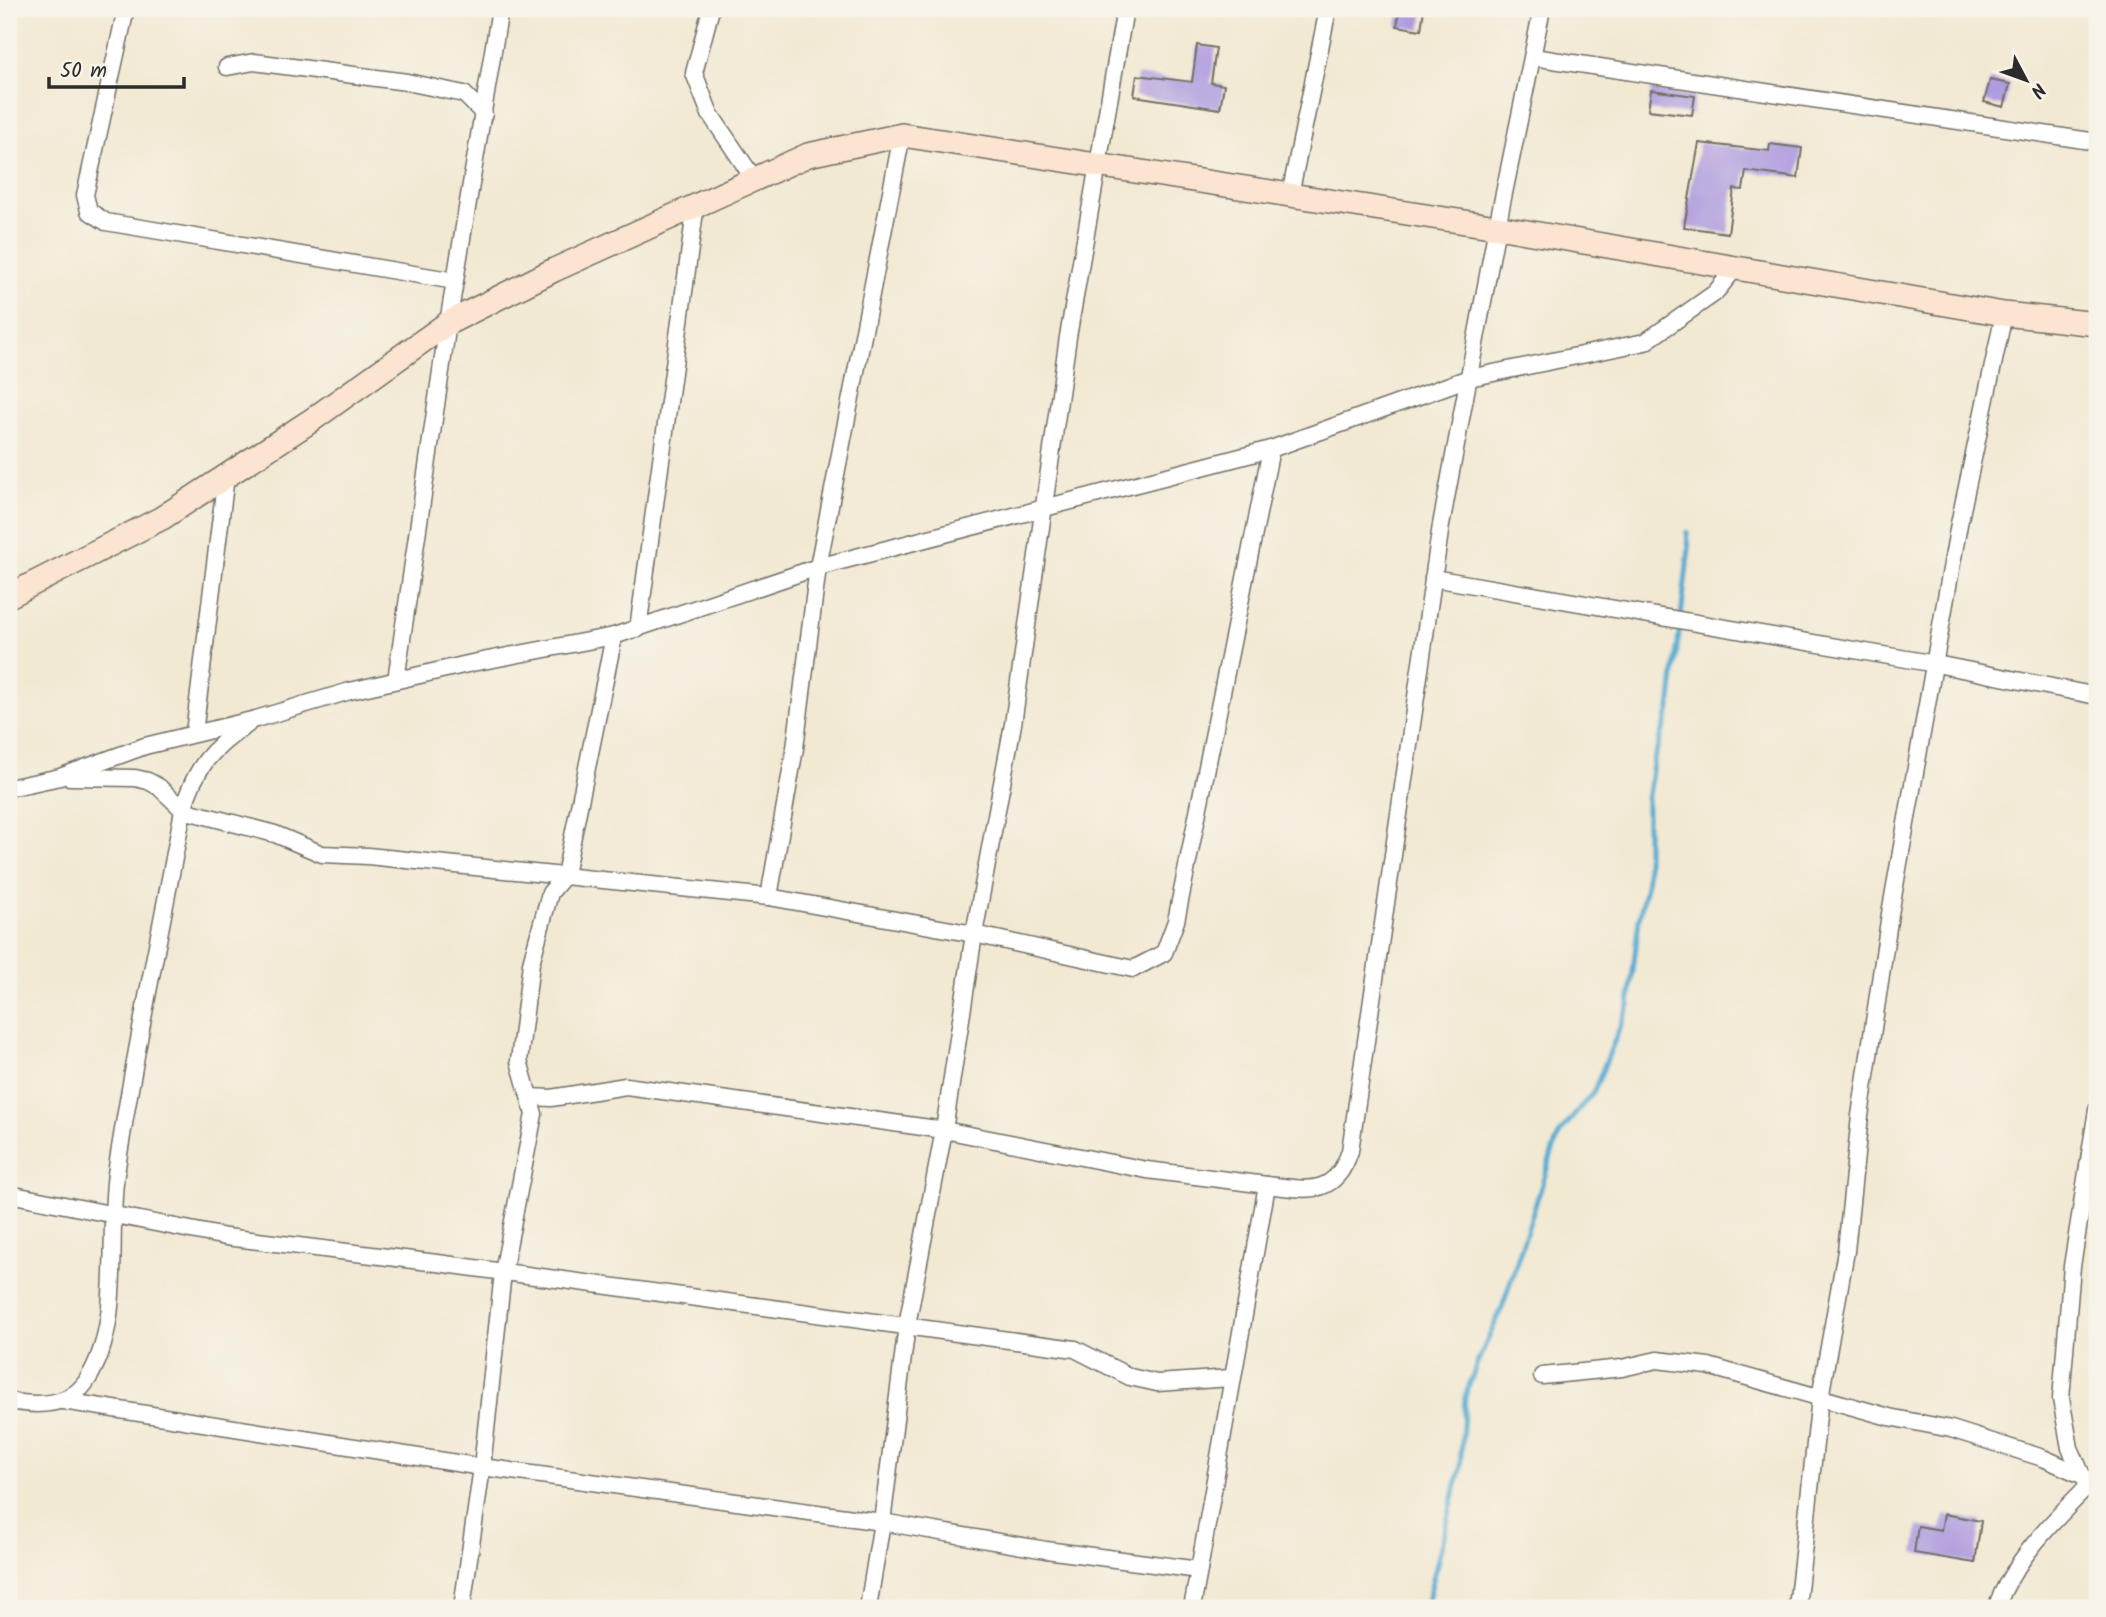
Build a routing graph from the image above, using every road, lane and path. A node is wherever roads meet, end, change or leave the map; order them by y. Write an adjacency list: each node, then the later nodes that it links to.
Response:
1 (126, 9): 18 (street)
2 (500, 9): 9 (street)
3 (710, 9): 13 (street)
4 (1125, 9): 12 (street)
5 (1328, 9): 14 (street)
6 (1542, 9): 7 (street)
7 (1533, 57): 11 (street); 16 (street)
8 (227, 67): 9 (street)
9 (484, 114): 18 (street)
10 (902, 135): 12 (main road); 13 (main road); 26 (street)
11 (2097, 142)
12 (1098, 166): 14 (main road); 25 (street)
13 (754, 179): 15 (main road)
14 (1290, 195): 16 (main road)
15 (696, 204): 20 (main road); 29 (street)
16 (1497, 227): 17 (main road); 22 (street)
17 (1737, 266): 19 (main road); 22 (street)
18 (456, 281): 20 (street)
19 (2004, 314): 21 (main road); 31 (street)
20 (448, 323): 24 (main road); 32 (street)
21 (2097, 324)
22 (1468, 378): 23 (street); 27 (street)
23 (1271, 449): 25 (street); 41 (street)
24 (226, 476): 28 (main road); 35 (street)
25 (1042, 510): 26 (street); 41 (street)
26 (818, 567): 29 (street); 40 (street)
27 (1433, 578): 31 (street); 45 (street)
28 (9, 596)
29 (638, 629): 30 (street)
30 (614, 636): 32 (street); 39 (street)
31 (1936, 664): 33 (street); 52 (street)
32 (396, 680): 34 (street)
33 (2097, 696)
34 (256, 719): 35 (street); 38 (street)
35 (194, 733): 36 (street)
36 (60, 777): 37 (street); 38 (street)
37 (9, 788)
38 (183, 810): 39 (street); 47 (street)
39 (565, 875): 40 (street); 42 (street)
40 (769, 897): 41 (street)
41 (974, 934): 44 (street)
42 (530, 1097): 44 (street); 48 (street)
43 (2097, 1110): 56 (street)
44 (944, 1130): 45 (street); 49 (street)
45 (1266, 1185): 51 (street)
46 (9, 1194): 47 (street)
47 (113, 1213): 48 (street); 54 (street)
48 (503, 1272): 49 (street); 55 (street)
49 (907, 1325): 51 (street); 57 (street)
50 (1542, 1376): 52 (street)
51 (1231, 1378): 58 (street)
52 (1821, 1398): 56 (street); 62 (street)
53 (9, 1401): 54 (street)
54 (63, 1401): 55 (street)
55 (482, 1467): 57 (street); 59 (street)
56 (2090, 1482): 63 (street)
57 (882, 1522): 58 (street); 60 (street)
58 (1199, 1570): 61 (street)
59 (462, 1608)
60 (868, 1608)
61 (1192, 1608)
62 (1797, 1608)
63 (1996, 1608)

